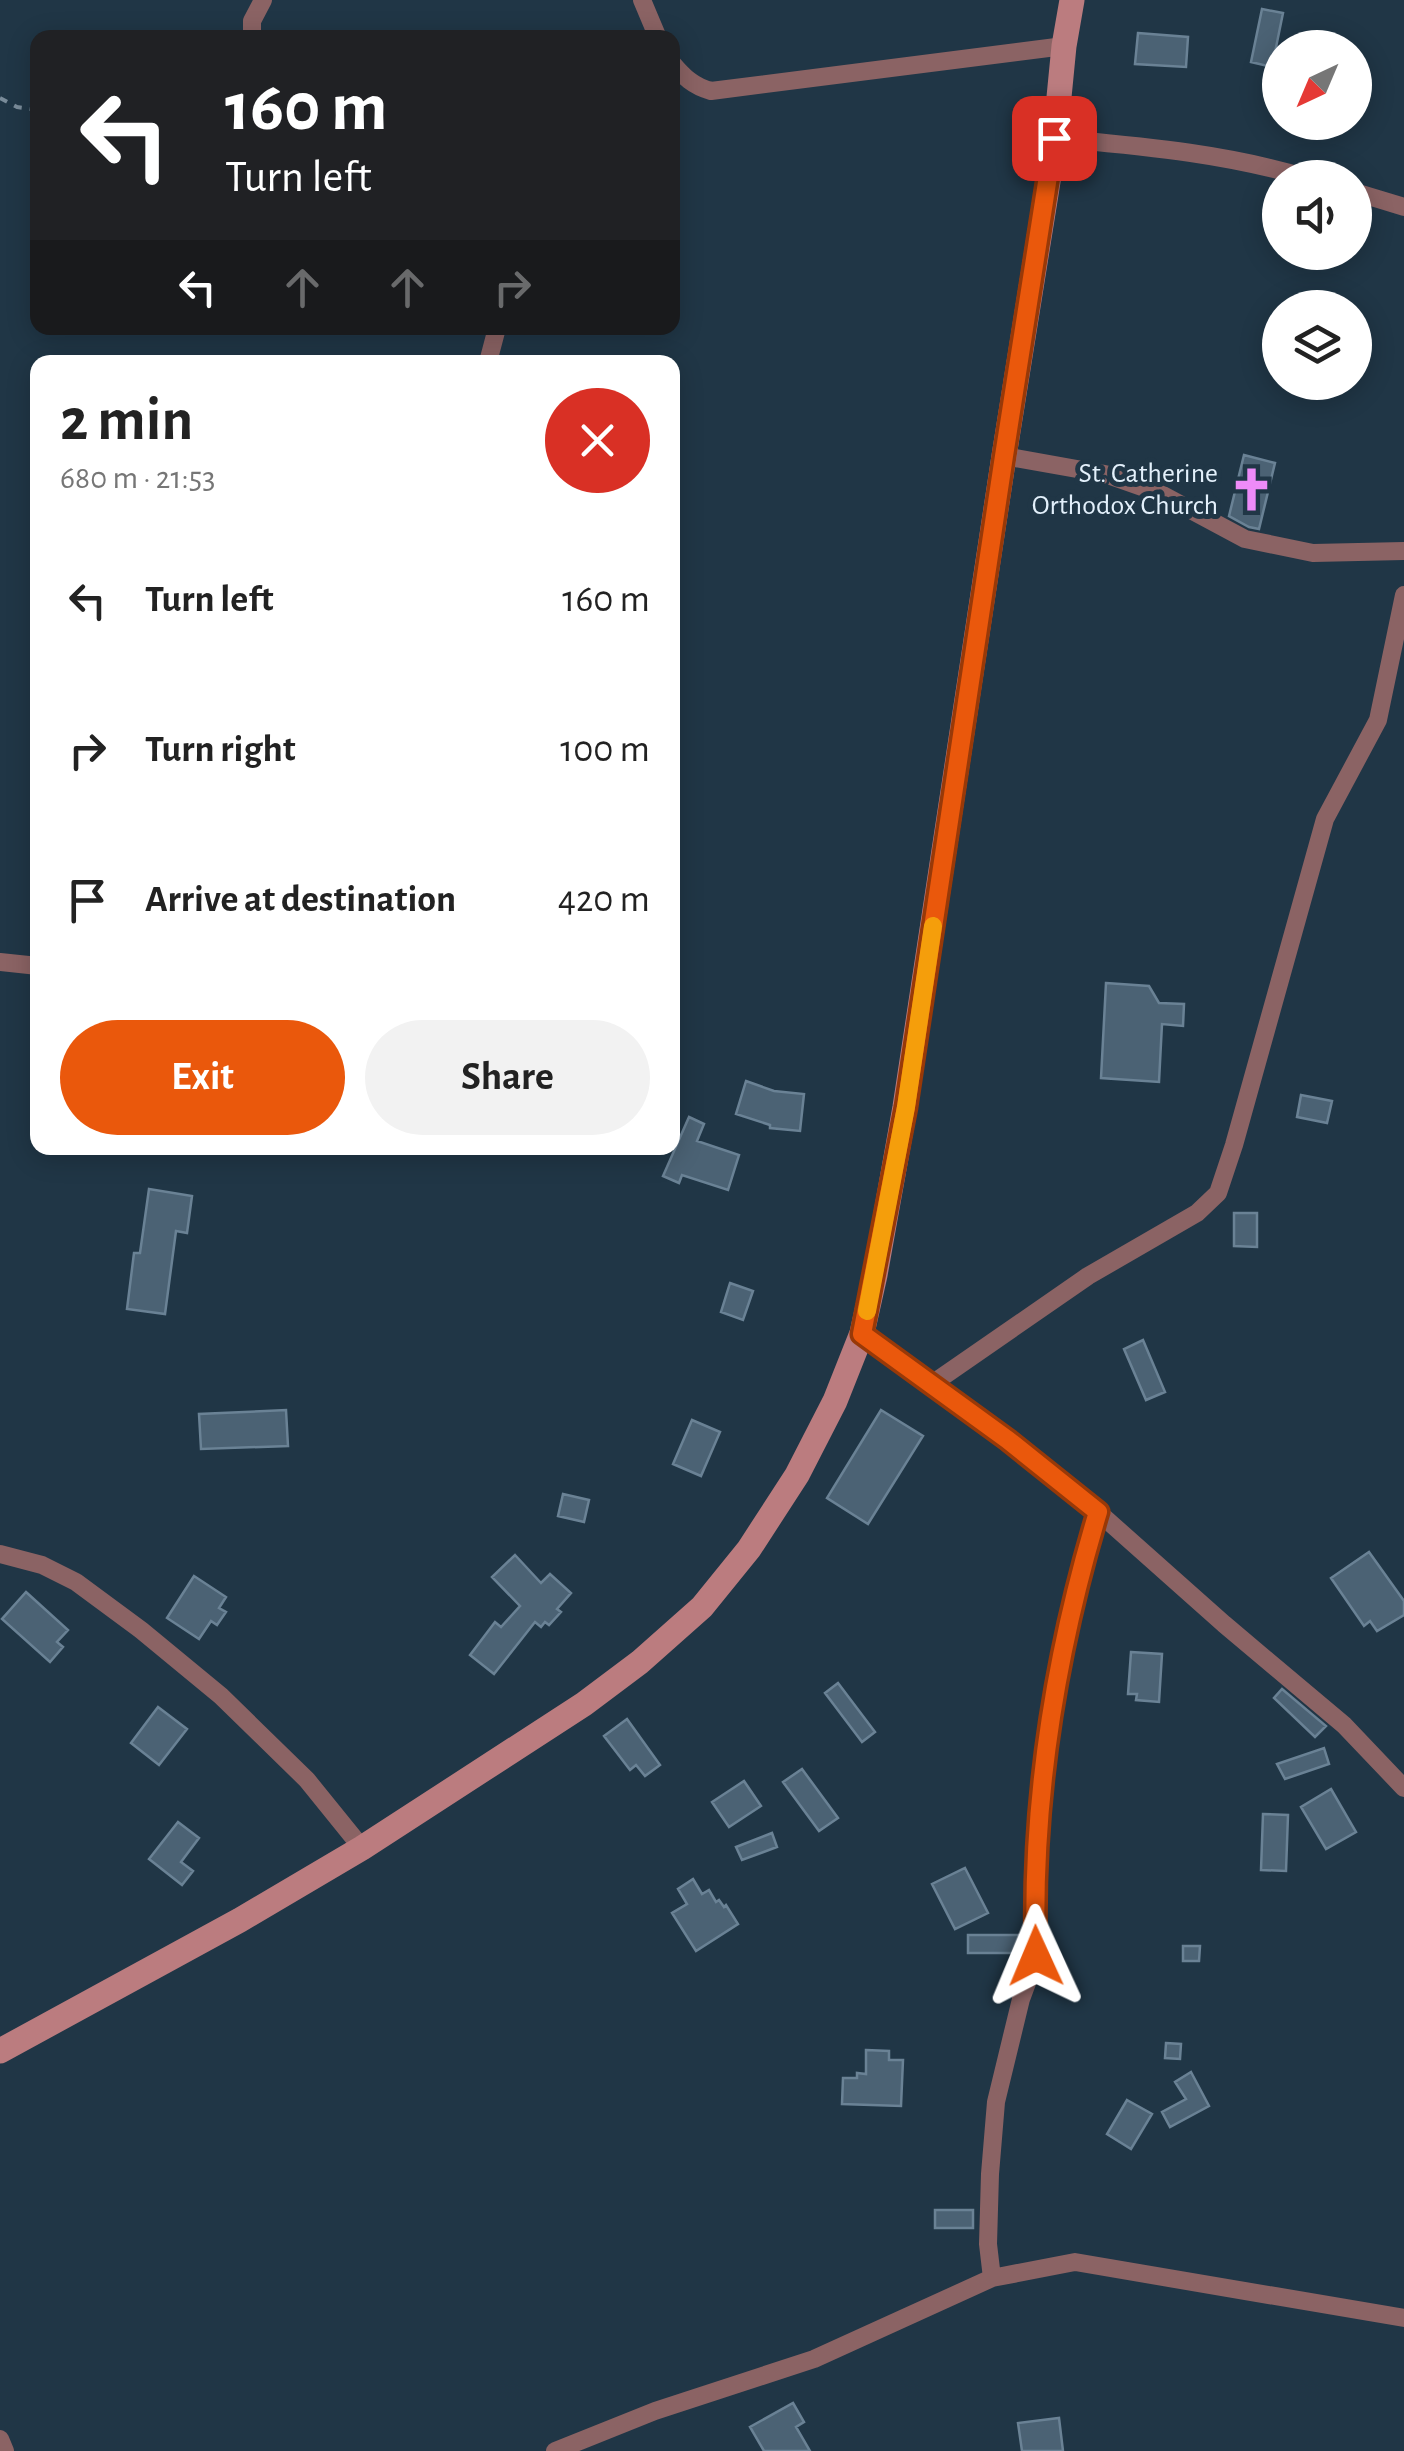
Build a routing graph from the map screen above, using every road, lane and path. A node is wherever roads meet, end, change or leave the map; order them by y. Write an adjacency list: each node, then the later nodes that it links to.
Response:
1 (263, 0): 4 (street)
2 (642, 0): 5 (street)
3 (1072, 0): 6 (street)
4 (252, 30)
5 (655, 30)
6 (1064, 46): 7 (street); 10 (street)
7 (680, 73)
8 (0, 98): 9 (path)
9 (30, 109)
10 (1054, 138): 11 (street); 14 (street)
11 (1262, 164)
12 (1372, 197): 13 (street)
13 (1404, 207)
14 (1004, 456): 15 (street); 19 (street)
15 (1404, 551)
16 (1404, 596): 20 (street)
17 (0, 962): 18 (street)
18 (30, 965)
19 (862, 1334): 20 (street); 24 (street)
20 (932, 1384): 21 (street)
21 (1098, 1512): 23 (street); 26 (street)
22 (0, 1554): 24 (street)
23 (1404, 1788)
24 (362, 1848): 25 (street)
25 (0, 2051)
26 (992, 2278): 27 (street); 30 (street)
27 (1404, 2318)
28 (0, 2439): 29 (street)
29 (5, 2451)
30 (555, 2451)

